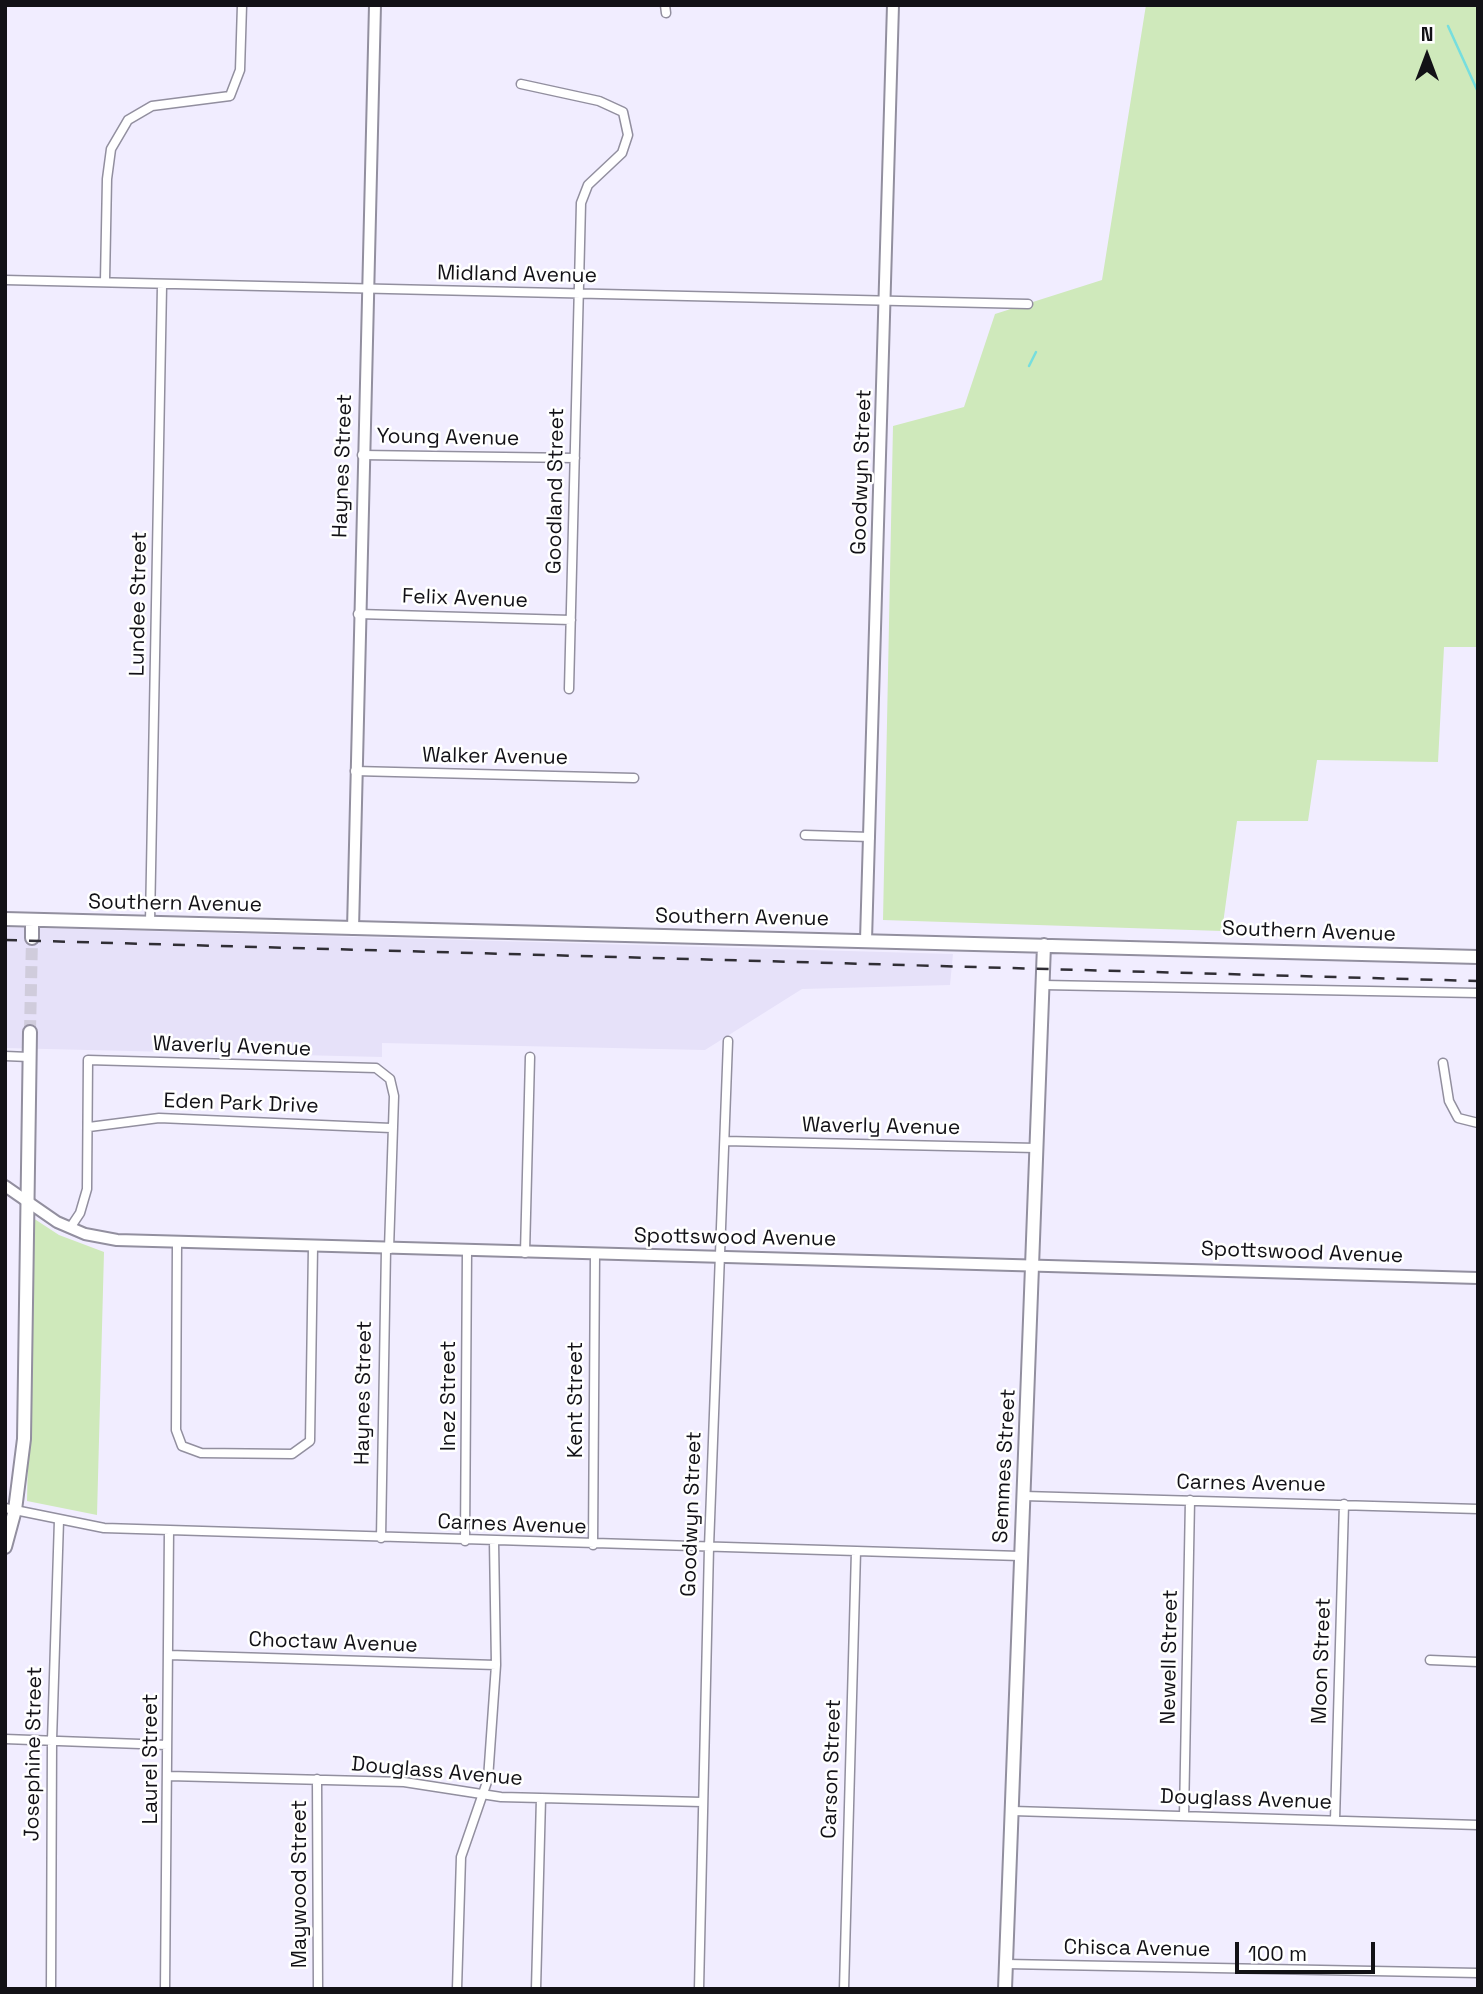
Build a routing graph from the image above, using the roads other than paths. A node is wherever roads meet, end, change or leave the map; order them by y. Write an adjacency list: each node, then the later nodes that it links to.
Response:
1 (242, 5): 6 (street)
2 (375, 5): 8 (street, Haynes Street)
3 (893, 5): 10 (street, Goodwyn Street)
4 (521, 85): 9 (street, Goodland Street)
5 (5, 280): 6 (street, Midland Avenue)
6 (105, 281): 7 (street, Midland Avenue)
7 (162, 286): 8 (street, Midland Avenue); 23 (street, Lundee Street)
8 (367, 289): 9 (street, Midland Avenue); 12 (street, Haynes Street)
9 (578, 294): 10 (street, Midland Avenue); 13 (street, Goodland Street)
10 (886, 302): 11 (street, Midland Avenue); 20 (street, Goodwyn Street)
11 (1028, 304)
12 (362, 454): 13 (street, Young Avenue); 14 (street, Haynes Street)
13 (575, 458): 15 (street, Goodland Street)
14 (358, 614): 15 (street, Felix Avenue); 17 (street, Haynes Street)
15 (571, 620): 16 (street, Goodland Street)
16 (569, 689)
17 (355, 771): 18 (street, Walker Avenue); 24 (street, Haynes Street)
18 (634, 778)
19 (806, 835): 20 (street)
20 (870, 837): 26 (street, Goodwyn Street)
21 (5, 919): 22 (main road, Southern Avenue)
22 (32, 921): 23 (main road, Southern Avenue); 25 (main road)
23 (150, 922): 24 (main road, Southern Avenue)
24 (353, 929): 26 (main road, Southern Avenue)
25 (32, 938)
26 (866, 940): 27 (main road, Southern Avenue)
27 (1044, 945): 28 (main road, Southern Avenue); 29 (main road, Semmes Street)
28 (1478, 957)
29 (1043, 985): 30 (street); 42 (main road, Semmes Street)
30 (1478, 993)
31 (30, 1032): 34 (main road)
32 (728, 1041): 41 (street, Goodwyn Street)
33 (5, 1056): 34 (street)
34 (29, 1056): 44 (main road)
35 (530, 1057): 50 (street)
36 (1443, 1063): 38 (street)
37 (376, 1068): 39 (street, Waverly Avenue); 40 (street, Haynes Street)
38 (1478, 1123)
39 (89, 1127): 40 (street, Eden Park Drive); 45 (street)
40 (391, 1128): 48 (street, Haynes Street)
41 (725, 1141): 42 (street, Waverly Avenue); 52 (street, Goodwyn Street)
42 (1036, 1148): 53 (main road, Semmes Street)
43 (5, 1186): 44 (street, Spottswood Avenue)
44 (26, 1200): 45 (street, Spottswood Avenue); 58 (main road)
45 (70, 1228): 46 (street, Spottswood Avenue)
46 (177, 1244): 47 (street, Spottswood Avenue); 47 (street)
47 (313, 1247): 48 (street, Spottswood Avenue)
48 (387, 1249): 49 (street, Spottswood Avenue); 62 (street, Haynes Street)
49 (467, 1251): 50 (street, Spottswood Avenue); 63 (street, Inez Street)
50 (525, 1253): 51 (street, Spottswood Avenue)
51 (595, 1255): 52 (street, Spottswood Avenue); 65 (street, Kent Street)
52 (722, 1257): 53 (street, Spottswood Avenue); 67 (street, Goodwyn Street)
53 (1032, 1264): 54 (street, Spottswood Avenue); 55 (main road, Semmes Street)
54 (1478, 1278)
55 (1024, 1496): 56 (street, Carnes Avenue); 69 (main road, Semmes Street)
56 (1190, 1500): 57 (street, Carnes Avenue); 83 (street, Newell Street)
57 (1344, 1504): 59 (street, Carnes Avenue); 84 (street, Moon Street)
58 (10, 1509): 60 (street, Carnes Avenue); 66 (main road)
59 (1478, 1509)
60 (59, 1520): 61 (street, Carnes Avenue); 75 (street, Josephine Street)
61 (169, 1530): 62 (street, Carnes Avenue); 70 (street, Laurel Street)
62 (382, 1538): 63 (street, Carnes Avenue)
63 (465, 1541): 64 (street, Carnes Avenue)
64 (494, 1541): 65 (street, Carnes Avenue); 73 (street)
65 (593, 1545): 67 (street, Carnes Avenue)
66 (5, 1547)
67 (709, 1547): 68 (street, Carnes Avenue); 81 (street, Goodwyn Street)
68 (856, 1551): 69 (street, Carnes Avenue); 94 (street, Carson Street)
69 (1020, 1556): 82 (main road, Semmes Street)
70 (169, 1655): 73 (street, Choctaw Avenue); 76 (street, Laurel Street)
71 (1430, 1660): 72 (street)
72 (1478, 1662)
73 (496, 1665): 79 (street)
74 (5, 1739): 75 (street)
75 (52, 1740): 76 (street); 88 (street, Josephine Street)
76 (167, 1745): 77 (street, Laurel Street)
77 (169, 1776): 78 (street, Douglass Avenue); 89 (street, Laurel Street)
78 (317, 1780): 79 (street, Douglass Avenue); 90 (street, Maywood Street)
79 (482, 1795): 80 (street, Douglass Avenue); 91 (street)
80 (541, 1798): 81 (street, Douglass Avenue); 92 (street)
81 (702, 1802): 93 (street, Goodwyn Street)
82 (1013, 1811): 83 (street, Douglass Avenue); 86 (main road, Semmes Street)
83 (1184, 1816): 84 (street, Douglass Avenue)
84 (1335, 1820): 85 (street, Douglass Avenue)
85 (1478, 1825)
86 (1006, 1964): 87 (street, Chisca Avenue); 95 (main road, Semmes Street)
87 (1478, 1973)
88 (51, 1989)
89 (165, 1989)
90 (318, 1989)
91 (457, 1989)
92 (536, 1989)
93 (699, 1989)
94 (844, 1989)
95 (1005, 1989)

